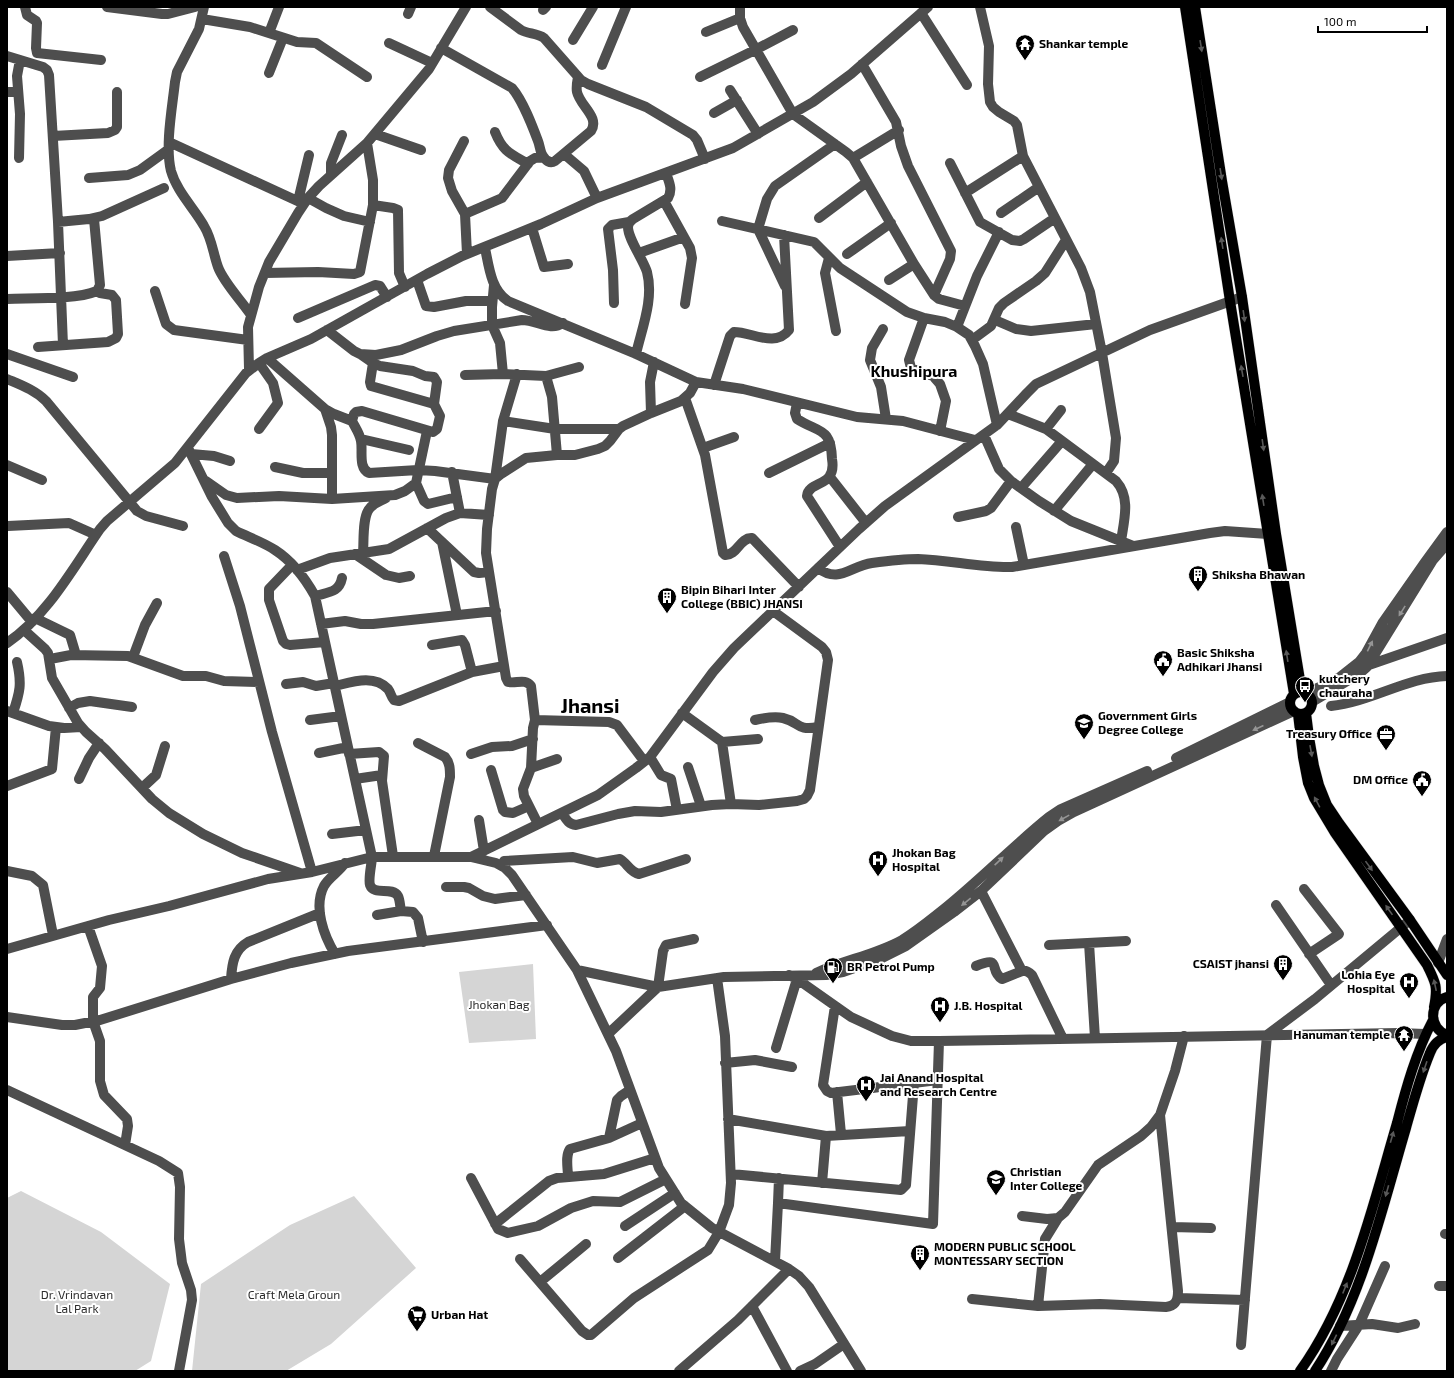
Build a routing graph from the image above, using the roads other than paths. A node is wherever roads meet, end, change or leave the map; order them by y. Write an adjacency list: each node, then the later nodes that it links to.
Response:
1 (25, 7): 27 (street)
2 (109, 7): 3 (street)
3 (195, 7)
4 (204, 7): 16 (street)
5 (279, 7): 19 (street)
6 (466, 7): 23 (street)
7 (490, 7): 33 (street)
8 (592, 7): 21 (street)
9 (626, 7): 30 (street)
10 (740, 7): 15 (street)
11 (980, 7): 56 (street)
12 (1185, 7): 113 (main road, one-way to 12)
13 (1195, 7): 110 (main road, one-way to 110)
14 (925, 9): 29 (street); 35 (street)
15 (740, 18): 18 (street); 24 (street)
16 (202, 19): 19 (street); 52 (street)
17 (793, 30): 24 (street)
18 (706, 32)
19 (269, 33): 20 (street)
20 (283, 38): 31 (street); 32 (street)
21 (573, 40)
22 (389, 43): 28 (street)
23 (441, 48): 28 (street); 57 (street)
24 (755, 50): 34 (street); 42 (street)
25 (7, 56): 26 (street)
26 (20, 60): 38 (street); 48 (street)
27 (101, 60)
28 (432, 62): 45 (street)
29 (862, 64): 42 (street); 43 (street)
30 (602, 65)
31 (269, 73)
32 (366, 77)
33 (578, 77): 54 (street); 60 (street)
34 (700, 77)
35 (967, 86)
36 (730, 90): 40 (street)
37 (7, 92): 38 (street)
38 (18, 92): 58 (street)
39 (117, 92): 48 (street)
40 (737, 100): 41 (street); 46 (street)
41 (714, 113)
42 (793, 114): 46 (street); 51 (street)
43 (899, 130): 59 (street); 107 (street)
44 (495, 132): 62 (street)
45 (375, 134): 50 (street); 53 (street)
46 (758, 134): 60 (street)
47 (342, 135): 64 (street)
48 (53, 136): 80 (street)
49 (464, 141): 75 (street)
50 (367, 143): 64 (street); 73 (street)
51 (835, 144): 59 (street); 85 (street)
52 (169, 146): 65 (street); 71 (street); 117 (street)
53 (421, 150)
54 (564, 154): 57 (street); 70 (street)
55 (309, 155): 71 (street)
56 (1023, 156): 67 (street); 69 (street)
57 (543, 157): 62 (street)
58 (19, 158)
59 (853, 158): 66 (street)
60 (705, 159): 63 (street)
61 (950, 163): 69 (street)
62 (528, 164): 75 (street)
63 (666, 173): 70 (street); 72 (street)
64 (331, 175): 71 (street)
65 (89, 178)
66 (867, 182): 76 (street); 83 (street)
67 (1039, 187): 74 (street); 77 (street)
68 (164, 188): 78 (street)
69 (965, 193): 86 (street)
70 (597, 198): 84 (street)
71 (304, 201): 81 (street); 99 (street)
72 (664, 201): 82 (street); 88 (street)
73 (373, 205): 81 (street); 103 (street)
74 (1000, 213)
75 (465, 214): 93 (street)
76 (819, 218)
77 (1055, 218): 86 (street); 89 (street)
78 (94, 219): 80 (street); 104 (street)
79 (722, 221): 85 (street)
80 (58, 222): 91 (street)
81 (370, 222): 99 (street)
82 (629, 222): 92 (street); 114 (street)
83 (891, 223): 94 (street); 98 (street)
84 (532, 228): 90 (street); 97 (street)
85 (758, 229): 87 (street); 106 (street)
86 (999, 232): 116 (street)
87 (784, 235): 96 (street); 106 (street)
88 (684, 238): 92 (street); 115 (street)
89 (1066, 240): 120 (street); 122 (street)
90 (485, 248): 93 (street); 102 (street)
91 (60, 253): 95 (street); 108 (street)
92 (639, 253): 135 (street)
93 (467, 254): 100 (street)
94 (847, 254)
95 (7, 256)
96 (828, 258): 119 (street); 127 (street)
97 (568, 264)
98 (914, 264): 101 (street); 107 (street)
99 (264, 273): 117 (street)
100 (417, 280): 103 (street); 112 (street)
101 (889, 280)
102 (494, 285): 112 (street); 121 (street)
103 (404, 287): 109 (street)
104 (97, 291): 108 (street); 130 (street)
105 (156, 291): 128 (street)
106 (787, 292): 148 (street)
107 (934, 295): 116 (street)
108 (62, 297): 111 (street); 130 (street)
109 (387, 297): 118 (street); 126 (street)
110 (1242, 297): 113 (street); 246 (main road, one-way to 246)
111 (7, 299)
112 (492, 301): 123 (street)
113 (1230, 301): 132 (street); 206 (main road, one-way to 113)
114 (614, 303)
115 (685, 304)
116 (965, 306): 124 (street)
117 (251, 315): 128 (street)
118 (298, 318)
119 (924, 318): 124 (street); 165 (street)
120 (994, 320): 122 (street); 129 (street)
121 (563, 323): 123 (street); 135 (street)
122 (1096, 324): 132 (street)
123 (492, 325): 134 (street); 141 (street)
124 (957, 327): 129 (street)
125 (883, 329): 156 (street)
126 (327, 330): 134 (street); 136 (street)
127 (836, 331)
128 (248, 340): 140 (street)
129 (972, 340): 159 (street)
130 (63, 345): 131 (street)
131 (38, 347)
132 (1102, 353): 155 (street); 184 (street)
133 (7, 354): 145 (street)
134 (360, 354): 138 (street)
135 (636, 354): 137 (street)
136 (263, 360): 140 (street); 152 (street); 160 (street)
137 (654, 362): 147 (street); 154 (street)
138 (373, 363): 151 (street); 151 (street)
139 (579, 367): 144 (street)
140 (250, 369): 174 (street)
141 (503, 374): 142 (street); 143 (street)
142 (517, 374): 144 (street); 158 (street)
143 (465, 375)
144 (546, 376): 161 (street)
145 (73, 377)
146 (7, 379): 195 (street)
147 (696, 382): 148 (street); 149 (street)
148 (714, 385): 150 (street)
149 (685, 398): 154 (street); 172 (street)
150 (797, 403): 156 (street); 171 (street)
151 (434, 404): 164 (street)
152 (325, 409): 157 (street); 182 (street)
153 (1061, 410): 163 (street)
154 (651, 413): 162 (street)
155 (1008, 414): 159 (street); 163 (street)
156 (886, 419): 165 (street)
157 (352, 421): 164 (street); 168 (street)
158 (503, 421): 161 (street); 186 (street)
159 (998, 425): 166 (street)
160 (259, 429)
161 (555, 429): 162 (street); 175 (street)
162 (619, 429): 175 (street)
163 (1046, 429): 170 (street)
164 (427, 431): 180 (street)
165 (940, 431): 169 (street)
166 (984, 435): 169 (street); 189 (street)
167 (734, 437): 172 (street)
168 (361, 439): 173 (street); 180 (street)
169 (975, 440): 200 (street)
170 (1062, 441): 177 (street); 191 (street)
171 (830, 443): 183 (street); 185 (street)
172 (703, 448): 221 (street)
173 (409, 450)
174 (190, 451): 176 (street); 188 (street); 195 (street)
175 (557, 455): 186 (street)
176 (230, 461)
177 (1093, 464): 184 (street); 196 (street)
178 (7, 465): 187 (street)
179 (275, 467): 182 (street)
180 (418, 470): 181 (street); 190 (street)
181 (452, 472): 186 (street); 193 (street)
182 (332, 473): 194 (street)
183 (769, 473)
184 (1106, 473): 208 (street)
185 (830, 477): 200 (street); 212 (street)
186 (495, 479): 198 (street)
187 (42, 480)
188 (205, 480): 194 (street); 216 (street)
189 (1012, 481): 191 (street); 199 (street)
190 (416, 483): 192 (street); 193 (street)
191 (1021, 488): 196 (street)
192 (389, 496): 194 (street); 213 (street)
193 (457, 497): 197 (street)
194 (332, 499)
195 (130, 503): 202 (street); 207 (street)
196 (1054, 510): 208 (street)
197 (460, 513): 198 (street); 204 (street)
198 (489, 515): 218 (street)
199 (958, 518)
200 (866, 523): 212 (street)
201 (8, 526): 207 (street)
202 (183, 526)
203 (1016, 527): 215 (street)
204 (427, 528): 209 (street); 213 (street)
205 (1447, 532): 239 (street, one-way to 205)
206 (1268, 534): 211 (street); 246 (main road, one-way to 206)
207 (96, 535): 228 (street)
208 (1121, 541): 211 (street)
209 (442, 542): 218 (street); 227 (street)
210 (1447, 544): 239 (street, one-way to 239)
211 (1134, 546): 215 (street)
212 (840, 547): 217 (street)
213 (359, 554): 216 (street); 219 (street)
214 (224, 556): 243 (street)
215 (1024, 565): 217 (street)
216 (295, 567): 223 (street); 232 (street)
217 (818, 568): 221 (street)
218 (489, 572): 225 (street)
219 (410, 576)
220 (342, 578): 223 (street)
221 (798, 587): 226 (street)
222 (7, 592): 228 (street)
223 (315, 596): 229 (street)
224 (157, 603): 236 (street)
225 (496, 611): 227 (street); 240 (street)
226 (773, 612): 251 (street); 258 (street)
227 (457, 615): 229 (street)
228 (33, 620): 230 (street); 235 (street)
229 (321, 624): 232 (street)
230 (24, 630): 233 (street); 237 (street)
231 (1447, 638): 239 (street)
232 (325, 642): 245 (street)
233 (7, 643)
234 (432, 645): 241 (street)
235 (76, 655): 236 (street); 237 (street)
236 (133, 657): 243 (street)
237 (50, 659): 249 (street)
238 (17, 662): 250 (street)
239 (1363, 664): 246 (street)
240 (504, 666): 241 (street); 254 (street)
241 (472, 672): 245 (street)
242 (1447, 676): 247 (street)
243 (259, 682): 297 (street)
244 (286, 684): 245 (street)
245 (334, 684): 252 (street)
246 (1300, 703): 300 (street, one-way to 300); 306 (main road, one-way to 306); 309 (main road, one-way to 246); 324 (street, one-way to 246)
247 (1331, 706)
248 (132, 707): 249 (street)
249 (69, 708): 257 (street)
250 (10, 712): 256 (street)
251 (682, 713): 261 (street); 269 (street)
252 (341, 716): 253 (street); 265 (street)
253 (310, 720)
254 (535, 720): 259 (street); 269 (street)
255 (755, 720): 258 (street)
256 (56, 727): 257 (street); 276 (street)
257 (81, 727): 262 (street)
258 (818, 727): 278 (street)
259 (532, 739): 267 (street); 270 (street)
260 (758, 739): 261 (street)
261 (722, 742): 278 (street)
262 (99, 743): 274 (street); 277 (street)
263 (418, 743): 291 (street)
264 (165, 746): 277 (street)
265 (349, 751): 266 (street); 273 (street); 275 (street)
266 (319, 753)
267 (471, 754)
268 (557, 759): 270 (street)
269 (647, 759): 281 (street); 282 (street)
270 (531, 768): 279 (street)
271 (688, 768): 280 (street)
272 (491, 770): 279 (street)
273 (382, 775): 275 (street); 290 (street)
274 (78, 779)
275 (355, 779): 285 (street)
276 (7, 786)
277 (142, 788): 297 (street)
278 (731, 804): 280 (street)
279 (529, 806): 284 (street)
280 (701, 806): 281 (street)
281 (677, 810): 282 (street)
282 (562, 813): 284 (street)
283 (479, 820): 288 (street)
284 (538, 824): 287 (street)
285 (366, 830): 286 (street); 289 (street)
286 (332, 834)
287 (501, 842): 288 (street); 295 (street)
288 (484, 850): 292 (street)
289 (372, 856): 290 (street); 294 (street); 303 (street)
290 (393, 856): 291 (street)
291 (434, 856): 292 (street)
292 (472, 857): 295 (street)
293 (686, 859): 295 (street)
294 (345, 863): 297 (street); 304 (street)
295 (505, 864): 301 (street)
296 (7, 871): 310 (street)
297 (307, 873): 307 (street)
298 (446, 887): 301 (street)
299 (1304, 889): 319 (street)
300 (981, 891): 323 (street); 324 (street, one-way to 324)
301 (526, 895): 308 (street)
302 (1276, 905): 319 (street)
303 (401, 911): 305 (street); 314 (street)
304 (320, 912): 318 (street); 328 (street)
305 (377, 915)
306 (1410, 920): 309 (street); 320 (main road)
307 (88, 926): 310 (street); 336 (street)
308 (547, 926): 314 (street); 322 (street)
309 (1401, 927): 329 (street); 333 (main road, one-way to 309)
310 (53, 935): 317 (street)
311 (694, 939): 330 (street)
312 (1447, 939): 320 (street)
313 (1126, 941): 315 (street)
314 (423, 942): 318 (street)
315 (1089, 943): 316 (street); 342 (street)
316 (1050, 945)
317 (7, 949)
318 (335, 954): 328 (street)
319 (1309, 954): 329 (street)
320 (1438, 963): 325 (main road)
321 (976, 966): 323 (street)
322 (576, 970): 330 (street); 337 (street)
323 (1022, 971): 343 (street)
324 (813, 975): 326 (street)
325 (1447, 976)
326 (793, 977): 327 (street); 332 (street); 345 (street)
327 (717, 978): 330 (street); 346 (street)
328 (231, 979): 336 (street)
329 (1331, 986): 339 (street)
330 (658, 987): 337 (street)
331 (1447, 997): 333 (main road)
332 (835, 1006): 344 (street); 352 (street)
333 (1434, 1007): 335 (main road)
334 (7, 1017): 336 (street)
335 (1433, 1020): 338 (main road); 341 (main road)
336 (93, 1021): 360 (street)
337 (608, 1034): 351 (street)
338 (1425, 1034): 339 (street); 400 (main road, one-way to 338)
339 (1267, 1035): 340 (street); 387 (street)
340 (1184, 1036): 342 (street); 353 (street)
341 (1447, 1036): 392 (main road, one-way to 392)
342 (1095, 1038): 343 (street)
343 (1062, 1039): 344 (street)
344 (939, 1041): 348 (street)
345 (776, 1048)
346 (725, 1063): 347 (street); 354 (street)
347 (792, 1067)
348 (938, 1080): 349 (street); 369 (street)
349 (914, 1083): 352 (street); 356 (street)
350 (7, 1090): 360 (street)
351 (630, 1090): 355 (street); 359 (street)
352 (837, 1092): 357 (street)
353 (1160, 1115): 372 (street); 375 (street)
354 (728, 1119): 358 (street); 362 (street)
355 (642, 1123): 359 (street); 361 (street)
356 (910, 1131): 357 (street); 367 (street)
357 (841, 1134): 358 (street)
358 (826, 1136): 367 (street)
359 (609, 1138): 363 (street)
360 (125, 1145): 395 (street)
361 (655, 1158): 363 (street); 366 (street)
362 (731, 1174): 365 (street); 377 (street)
363 (568, 1177): 373 (street)
364 (471, 1178): 373 (street)
365 (779, 1178): 367 (street); 369 (street)
366 (666, 1179): 368 (street); 373 (street)
367 (822, 1182)
368 (675, 1193): 370 (street); 374 (street)
369 (778, 1203): 381 (street)
370 (685, 1206): 377 (street); 379 (street)
371 (1022, 1216): 372 (street)
372 (1058, 1218): 389 (street)
373 (495, 1224)
374 (625, 1226)
375 (1172, 1227): 376 (street); 385 (street)
376 (1211, 1228)
377 (719, 1232): 381 (street); 384 (street)
378 (586, 1244): 384 (street)
379 (618, 1258)
380 (520, 1259): 384 (street)
381 (775, 1262): 383 (street)
382 (1385, 1266): 391 (street)
383 (789, 1269): 388 (street); 393 (street)
384 (540, 1282)
385 (1178, 1298): 387 (street); 389 (street)
386 (972, 1299): 389 (street)
387 (1245, 1300): 394 (street)
388 (752, 1306): 396 (street); 397 (street)
389 (1038, 1306)
390 (1415, 1324): 391 (street)
391 (1359, 1325): 392 (street); 402 (street)
392 (1340, 1326): 401 (main road, one-way to 401)
393 (844, 1344): 398 (street); 399 (street)
394 (1241, 1345)
395 (179, 1371)
396 (679, 1371)
397 (787, 1371)
398 (800, 1371)
399 (861, 1371)
400 (1300, 1371)
401 (1315, 1371)
402 (1331, 1371)

